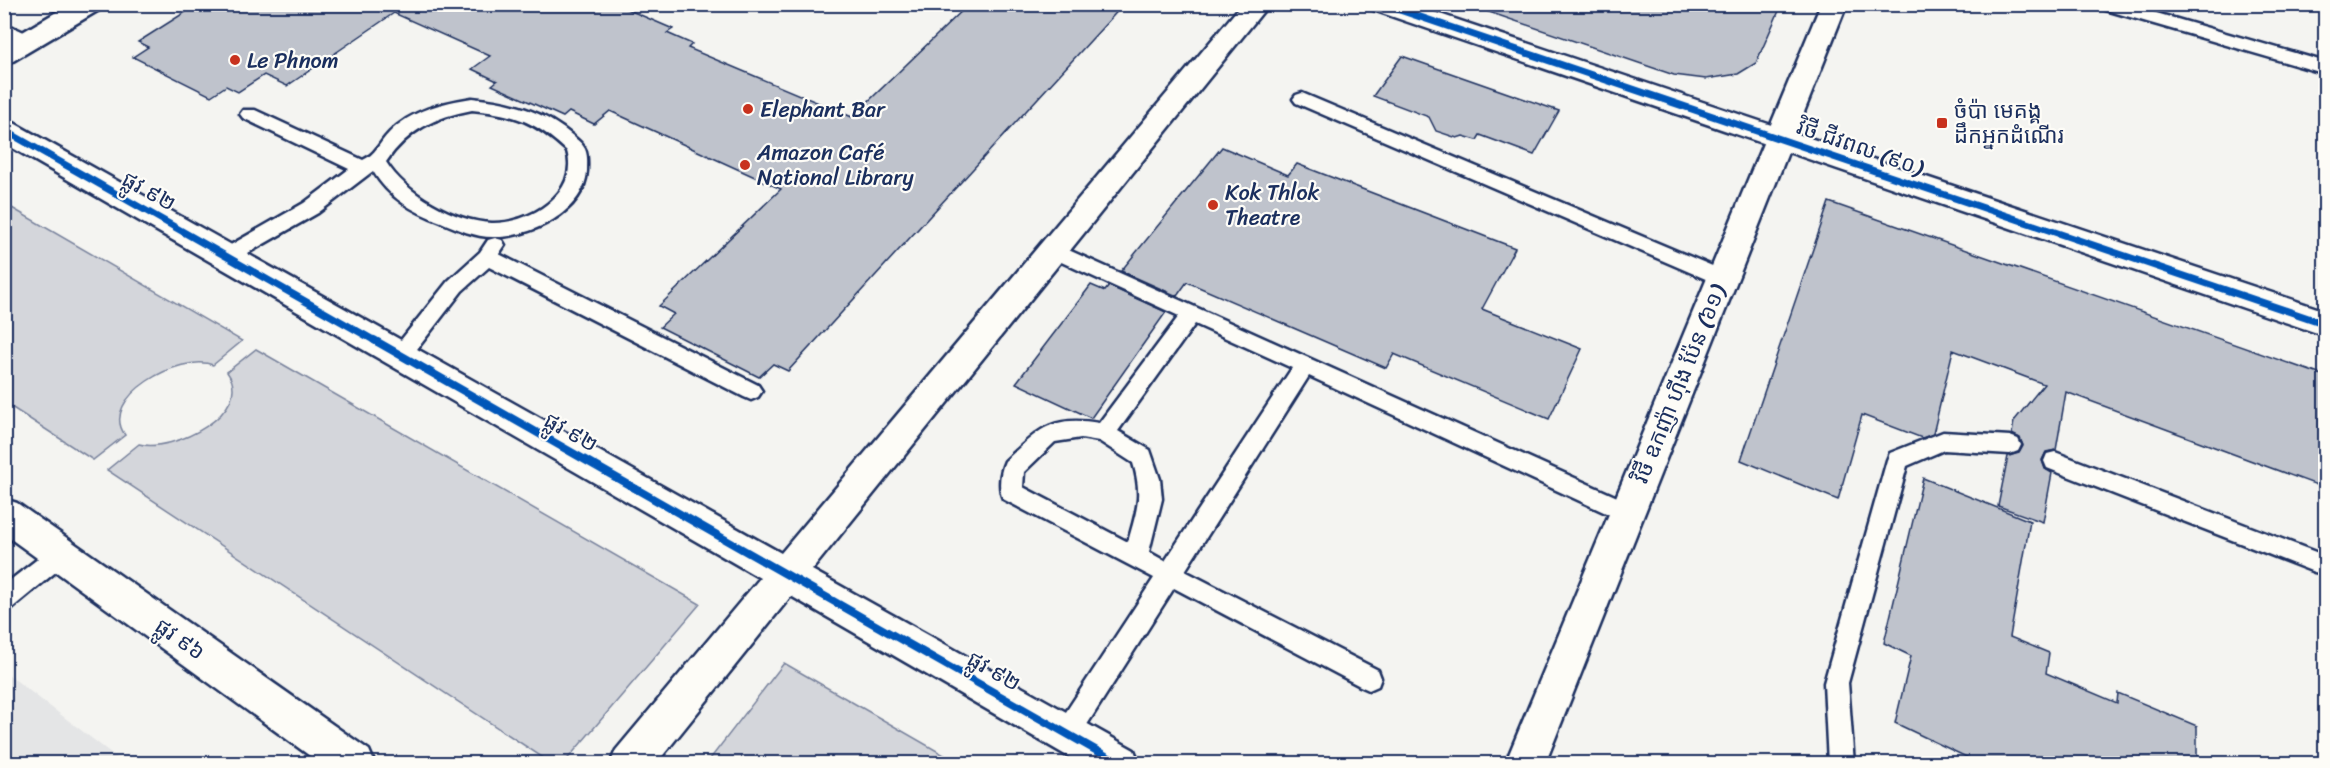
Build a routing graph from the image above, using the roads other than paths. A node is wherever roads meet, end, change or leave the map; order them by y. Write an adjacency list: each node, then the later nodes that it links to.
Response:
1 (90, 4): 7 (main road)
2 (1256, 4): 16 (main road)
3 (1382, 4): 13 (main road, វិថី ជីវពល (៩០))
4 (1834, 4): 13 (main road, វិថី ឧកញ៉ា ហ៊ីង ប៉ែន (៦១))
5 (2105, 4): 9 (lane)
6 (4, 28): 7 (lane)
7 (29, 41): 8 (main road)
8 (4, 56)
9 (2325, 68)
10 (1302, 99): 19 (lane)
11 (249, 114): 14 (lane)
12 (4, 130): 17 (main road, ផ្លូវ ៩២)
13 (1780, 139): 19 (main road, វិថី ឧកញ៉ា ហ៊ីង ប៉ែន (៦១)); 21 (main road, វិថី ជីវពល (៩០))
14 (370, 165): 15 (lane); 15 (lane); 17 (lane)
15 (506, 229): 18 (lane)
16 (1053, 250): 20 (lane); 33 (main road)
17 (227, 256): 22 (main road, ផ្លូវ ៩២)
18 (486, 257): 22 (lane); 24 (lane)
19 (1722, 278): 28 (main road, វិថី ឧកញ៉ា ហ៊ីង ប៉ែន (៦១))
20 (1192, 314): 23 (lane); 25 (lane)
21 (2325, 324)
22 (400, 356): 33 (main road, ផ្លូវ ៩២)
23 (1305, 365): 28 (lane); 34 (lane)
24 (751, 391)
25 (1104, 433): 31 (lane); 31 (lane)
26 (2010, 445): 42 (lane)
27 (2055, 461): 32 (lane)
28 (1627, 512): 41 (main road, វិថី ឧកញ៉ា ហ៊ីង ប៉ែន (៦១))
29 (4, 514): 30 (main road, ផ្លូវ ៩៦)
30 (61, 554): 35 (lane); 38 (main road, ផ្លូវ ៩៦)
31 (1136, 556): 34 (lane)
32 (2322, 565)
33 (786, 574): 37 (main road, ផ្លូវ ៩២); 39 (main road)
34 (1169, 574): 36 (lane); 37 (lane)
35 (4, 600)
36 (1369, 678)
37 (1067, 733): 40 (main road, ផ្លូវ ៩២)
38 (355, 764)
39 (630, 764)
40 (1120, 764)
41 (1525, 764)
42 (1840, 764)

